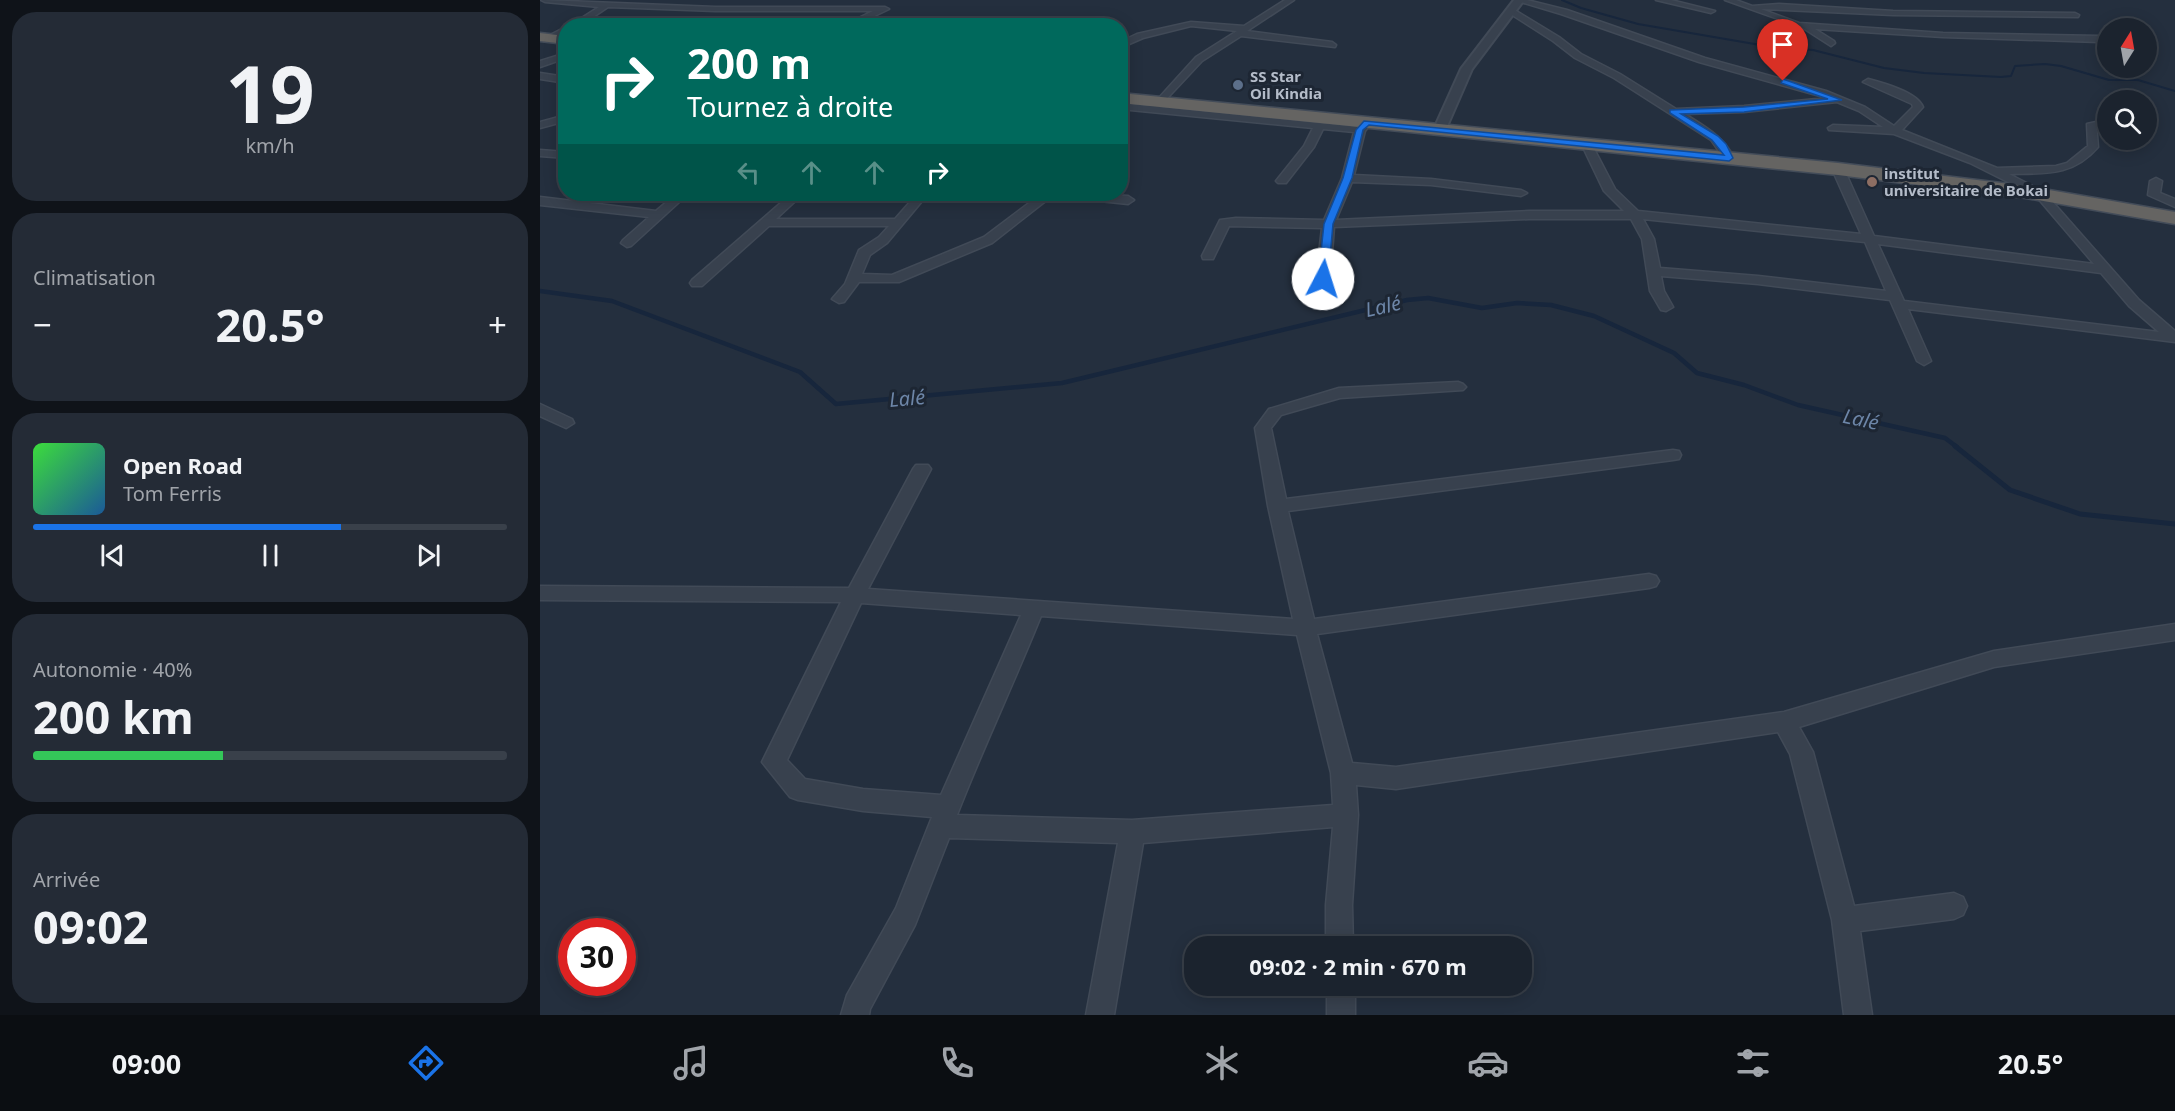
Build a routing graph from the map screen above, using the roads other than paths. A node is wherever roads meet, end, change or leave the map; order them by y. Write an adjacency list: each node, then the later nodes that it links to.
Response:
1 (545, 0): 6 (street)
2 (1290, 0): 14 (street)
3 (1519, 0): 8 (street); 25 (street)
4 (1660, 0): 9 (street)
5 (1729, 0): 7 (street)
6 (605, 6): 11 (street); 12 (street)
7 (1750, 8): 10 (street); 13 (street)
8 (1510, 11): 28 (street); 37 (street)
9 (1711, 11)
10 (2075, 15)
11 (588, 18)
12 (864, 18)
13 (1804, 25): 15 (street); 17 (street)
14 (1243, 31): 16 (street); 18 (street); 27 (street)
15 (2097, 39)
16 (1128, 42)
17 (1831, 43)
18 (1332, 45)
19 (558, 56): 20 (street)
20 (540, 64)
21 (540, 76): 22 (street)
22 (558, 79)
23 (1868, 82): 38 (street)
24 (1128, 100): 27 (highway)
25 (1839, 100): 28 (street); 38 (street)
26 (1128, 106): 27 (street)
27 (1155, 106): 32 (highway)
28 (1673, 112): 42 (street)
29 (540, 119): 31 (street)
30 (558, 120): 31 (street)
31 (554, 121): 34 (street)
32 (1315, 123): 35 (highway); 46 (street)
33 (2092, 124): 44 (street)
34 (540, 125)
35 (1363, 126): 37 (highway); 45 (street)
36 (1833, 128): 38 (street)
37 (1440, 131): 39 (highway)
38 (1895, 131): 44 (street)
39 (1586, 143): 42 (highway); 59 (street)
40 (540, 153): 41 (street)
41 (558, 154)
42 (1729, 158): 43 (highway)
43 (1838, 169): 49 (highway); 64 (street)
44 (1996, 171): 49 (street)
45 (1348, 178): 48 (street); 63 (street)
46 (1282, 181)
47 (2156, 182): 56 (street)
48 (1521, 193)
49 (2040, 194): 60 (highway); 67 (street)
50 (540, 201): 55 (street)
51 (674, 201): 58 (street)
52 (790, 201): 61 (street)
53 (917, 201): 62 (street)
54 (1039, 201): 69 (street)
55 (556, 203): 57 (street); 58 (street)
56 (2175, 203)
57 (540, 210)
58 (657, 215): 65 (street)
59 (1635, 215): 63 (street); 64 (street); 68 (street)
60 (2175, 218)
61 (766, 222): 62 (street); 71 (street)
62 (899, 222): 69 (street)
63 (1328, 224): 66 (street); 70 (street)
64 (1868, 239): 67 (street); 73 (street)
65 (627, 243)
66 (1208, 256)
67 (2106, 270): 75 (street)
68 (1655, 272): 73 (street); 74 (street)
69 (855, 278): 72 (street)
70 (1323, 279)
71 (697, 283)
72 (839, 299)
73 (1896, 300): 75 (street); 76 (street)
74 (1666, 307)
75 (2175, 338)
76 (1924, 361)
77 (1458, 387): 82 (street)
78 (540, 410): 79 (street)
79 (566, 423)
80 (1673, 455): 82 (street)
81 (922, 469): 85 (street)
82 (1277, 506): 87 (street)
83 (1649, 581): 87 (street)
84 (540, 593): 85 (street)
85 (855, 595): 86 (street); 92 (street)
86 (1034, 608): 87 (street); 92 (street)
87 (1305, 627): 90 (street)
88 (2175, 632): 89 (street)
89 (1784, 722): 90 (street); 95 (street)
90 (1343, 773): 91 (street)
91 (1347, 815): 93 (street); 96 (street)
92 (945, 816): 93 (street); 98 (street)
93 (1132, 832): 99 (street)
94 (1954, 906): 95 (street)
95 (1845, 920): 101 (street)
96 (1340, 936)
97 (1341, 996): 100 (street)
98 (855, 1015)
99 (1100, 1015)
100 (1341, 1015)
101 (1858, 1015)

